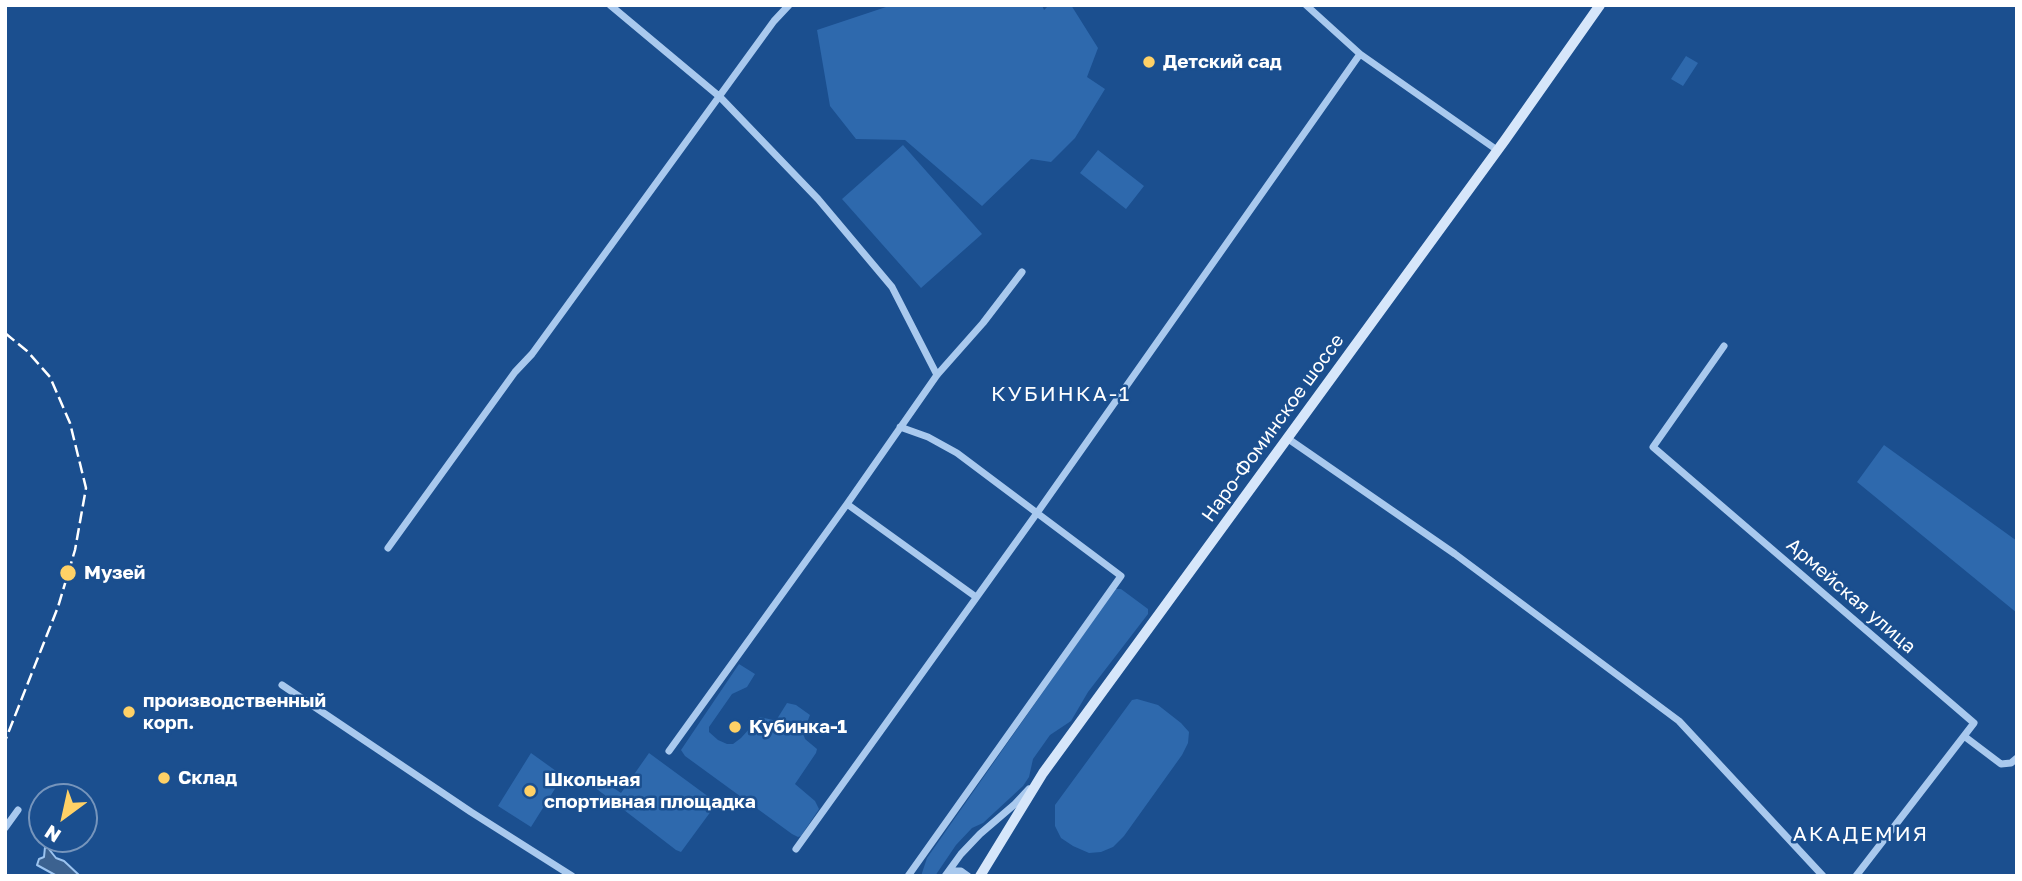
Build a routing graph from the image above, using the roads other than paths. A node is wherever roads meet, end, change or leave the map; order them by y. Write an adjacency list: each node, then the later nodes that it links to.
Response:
1 (610, 5): 6 (street)
2 (789, 5): 6 (street)
3 (1306, 5): 5 (street)
4 (1600, 5): 7 (main road, Наро-Фоминское шоссе)
5 (1360, 54): 7 (street); 14 (street)
6 (720, 97): 10 (street); 15 (street)
7 (1497, 150): 12 (main road, Наро-Фоминское шоссе)
8 (1022, 272): 10 (street)
9 (1724, 346): 18 (street, Армейская улица)
10 (937, 375): 11 (street)
11 (900, 427): 13 (street); 14 (street)
12 (1287, 438): 21 (main road, Наро-Фоминское шоссе); 32 (street)
13 (847, 504): 16 (street); 19 (street)
14 (1037, 513): 16 (street); 27 (street)
15 (388, 548)
16 (976, 597): 24 (street)
17 (282, 685): 26 (street)
18 (1964, 736): 20 (street); 33 (street)
19 (669, 751)
20 (2017, 758)
21 (1043, 773): 25 (main road, Наро-Фоминское шоссе); 28 (street)
22 (18, 810): 23 (street)
23 (5, 828)
24 (796, 849)
25 (993, 853): 30 (main road, Наро-Фоминское шоссе); 31 (street)
26 (572, 876)
27 (908, 876)
28 (947, 876): 29 (street)
29 (968, 876)
30 (980, 876)
31 (990, 876)
32 (1823, 876)
33 (1856, 876)

